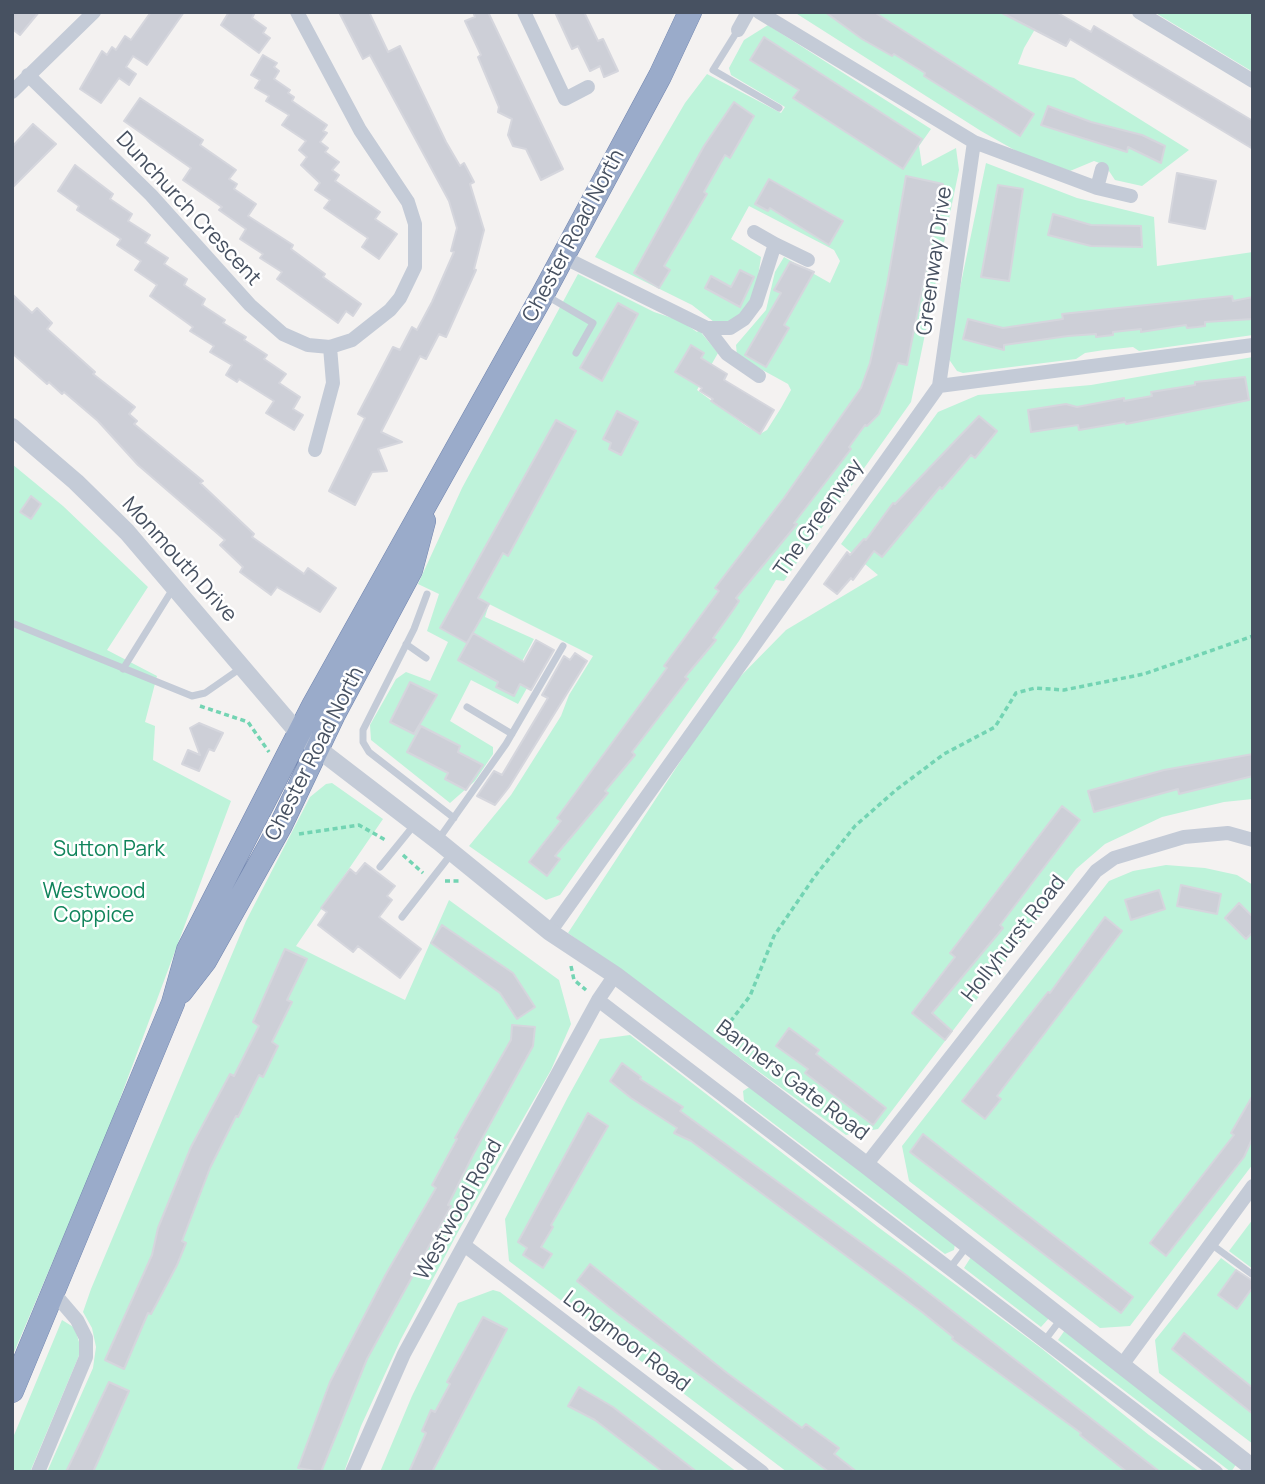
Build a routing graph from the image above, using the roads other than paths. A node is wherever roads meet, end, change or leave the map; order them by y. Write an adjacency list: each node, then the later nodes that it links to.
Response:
1 (94, 12): 9 (street)
2 (298, 12): 25 (street)
3 (524, 12): 11 (street)
4 (690, 12): 20 (highway, Chester Road North)
5 (748, 12): 8 (street)
6 (759, 12): 14 (street)
7 (1139, 12): 10 (street)
8 (738, 30): 13 (lane)
9 (28, 75): 12 (street); 25 (street, Dunchurch Crescent)
10 (1253, 82)
11 (589, 87)
12 (12, 92)
13 (779, 108)
14 (974, 142): 16 (street); 28 (street, Greenway Drive)
15 (1102, 169): 16 (street)
16 (1097, 188): 17 (street)
17 (1131, 196)
18 (754, 232): 19 (street)
19 (775, 244): 21 (street); 23 (street)
20 (563, 257): 22 (highway, Chester Road North); 23 (street)
21 (808, 260)
22 (543, 294): 26 (lane); 31 (highway, Chester Road North)
23 (707, 328): 27 (street)
24 (1253, 345): 28 (street)
25 (330, 347): 30 (street)
26 (576, 353)
27 (759, 376)
28 (939, 386): 51 (street, The Greenway)
29 (12, 427): 32 (street, Monmouth Drive)
30 (315, 450)
31 (432, 494): 42 (highway, Chester Road North); 43 (highway, Chester Road North)
32 (175, 586): 38 (street, Monmouth Drive); 39 (lane)
33 (427, 594): 35 (lane)
34 (12, 623): 39 (lane)
35 (406, 643): 37 (lane); 44 (lane)
36 (563, 646): 41 (lane)
37 (426, 657)
38 (242, 666): 39 (lane); 42 (street, Monmouth Drive)
39 (123, 669)
40 (467, 707): 41 (lane)
41 (512, 734): 44 (lane)
42 (300, 735): 43 (street, Banners Gate Road); 54 (highway, Chester Road North)
43 (318, 750): 45 (street, Banners Gate Road); 54 (highway, Chester Road North)
44 (454, 818): 47 (lane)
45 (415, 824): 47 (street, Banners Gate Road); 49 (lane)
46 (1253, 840): 55 (street, Hollyhurst Road)
47 (438, 841): 48 (street, Banners Gate Road)
48 (452, 852): 50 (lane); 51 (street, Banners Gate Road)
49 (380, 867)
50 (402, 917)
51 (550, 932): 52 (street, Banners Gate Road)
52 (615, 975): 53 (street, Westwood Road); 55 (street, Banners Gate Road)
53 (598, 1000): 58 (street, Westwood Road); 60 (street)
54 (173, 1003): 62 (highway, Chester Road North)
55 (866, 1165): 59 (street, Banners Gate Road)
56 (1253, 1186): 57 (street)
57 (1211, 1243): 61 (lane); 65 (street)
58 (464, 1245): 69 (street, Westwood Road); 70 (street, Longmoor Road)
59 (968, 1245): 60 (lane); 63 (street, Banners Gate Road)
60 (950, 1268): 64 (street)
61 (1253, 1275)
62 (53, 1292): 66 (highway, Chester Road North); 68 (street)
63 (1062, 1318): 64 (lane); 65 (street, Banners Gate Road)
64 (1045, 1340): 71 (street)
65 (1122, 1365): 67 (street, Banners Gate Road)
66 (12, 1391)
67 (1253, 1468)
68 (38, 1472)
69 (352, 1472)
70 (762, 1472)
71 (1216, 1472)

